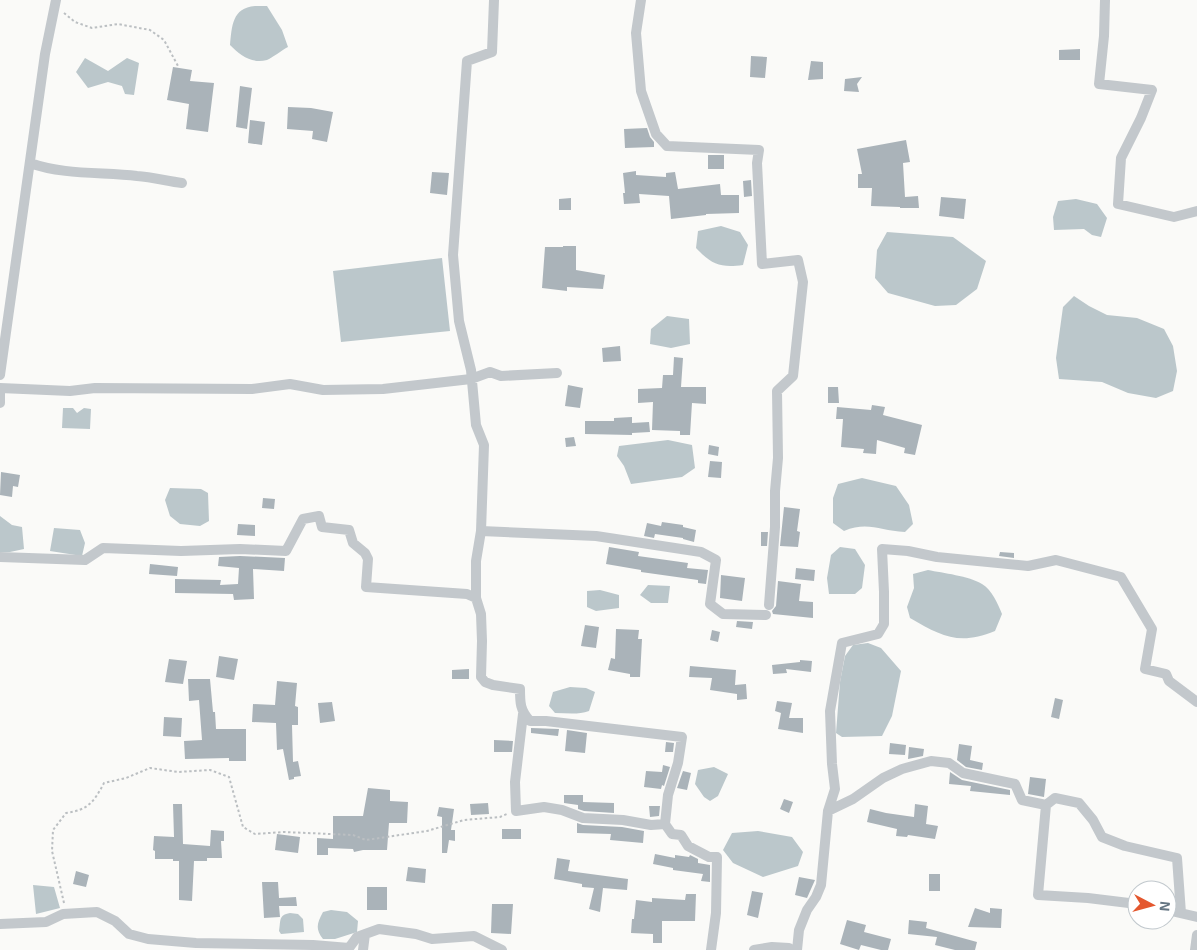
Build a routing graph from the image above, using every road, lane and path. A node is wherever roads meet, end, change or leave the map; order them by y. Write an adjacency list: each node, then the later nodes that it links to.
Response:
1 (494, 0): 11 (street)
2 (641, 0): 15 (street)
3 (1105, 0): 8 (street)
4 (55, 2): 5 (path); 6 (street)
5 (178, 66)
6 (30, 163): 7 (street); 10 (street)
7 (182, 183)
8 (1197, 212)
9 (557, 373): 11 (street)
10 (0, 375)
11 (471, 379): 12 (street); 15 (street)
12 (0, 388)
13 (0, 393): 14 (street)
14 (0, 403)
15 (481, 531): 17 (street)
16 (0, 557): 17 (street)
17 (476, 598): 19 (street)
18 (1197, 702): 22 (street)
19 (523, 714): 21 (street); 23 (street)
20 (1046, 805): 22 (street); 24 (street); 26 (street)
21 (516, 811): 23 (street); 27 (path)
22 (828, 811): 37 (street)
23 (665, 824): 34 (street)
24 (1127, 903)
25 (1177, 912): 26 (street)
26 (1181, 913): 28 (street)
27 (68, 914): 29 (street); 30 (street)
28 (1197, 917)
29 (0, 924)
30 (364, 934): 32 (street); 33 (street)
31 (1197, 935): 38 (street)
32 (363, 950)
33 (502, 950)
34 (711, 950)
35 (754, 950): 36 (street)
36 (790, 950)
37 (797, 950)
38 (1195, 950)

